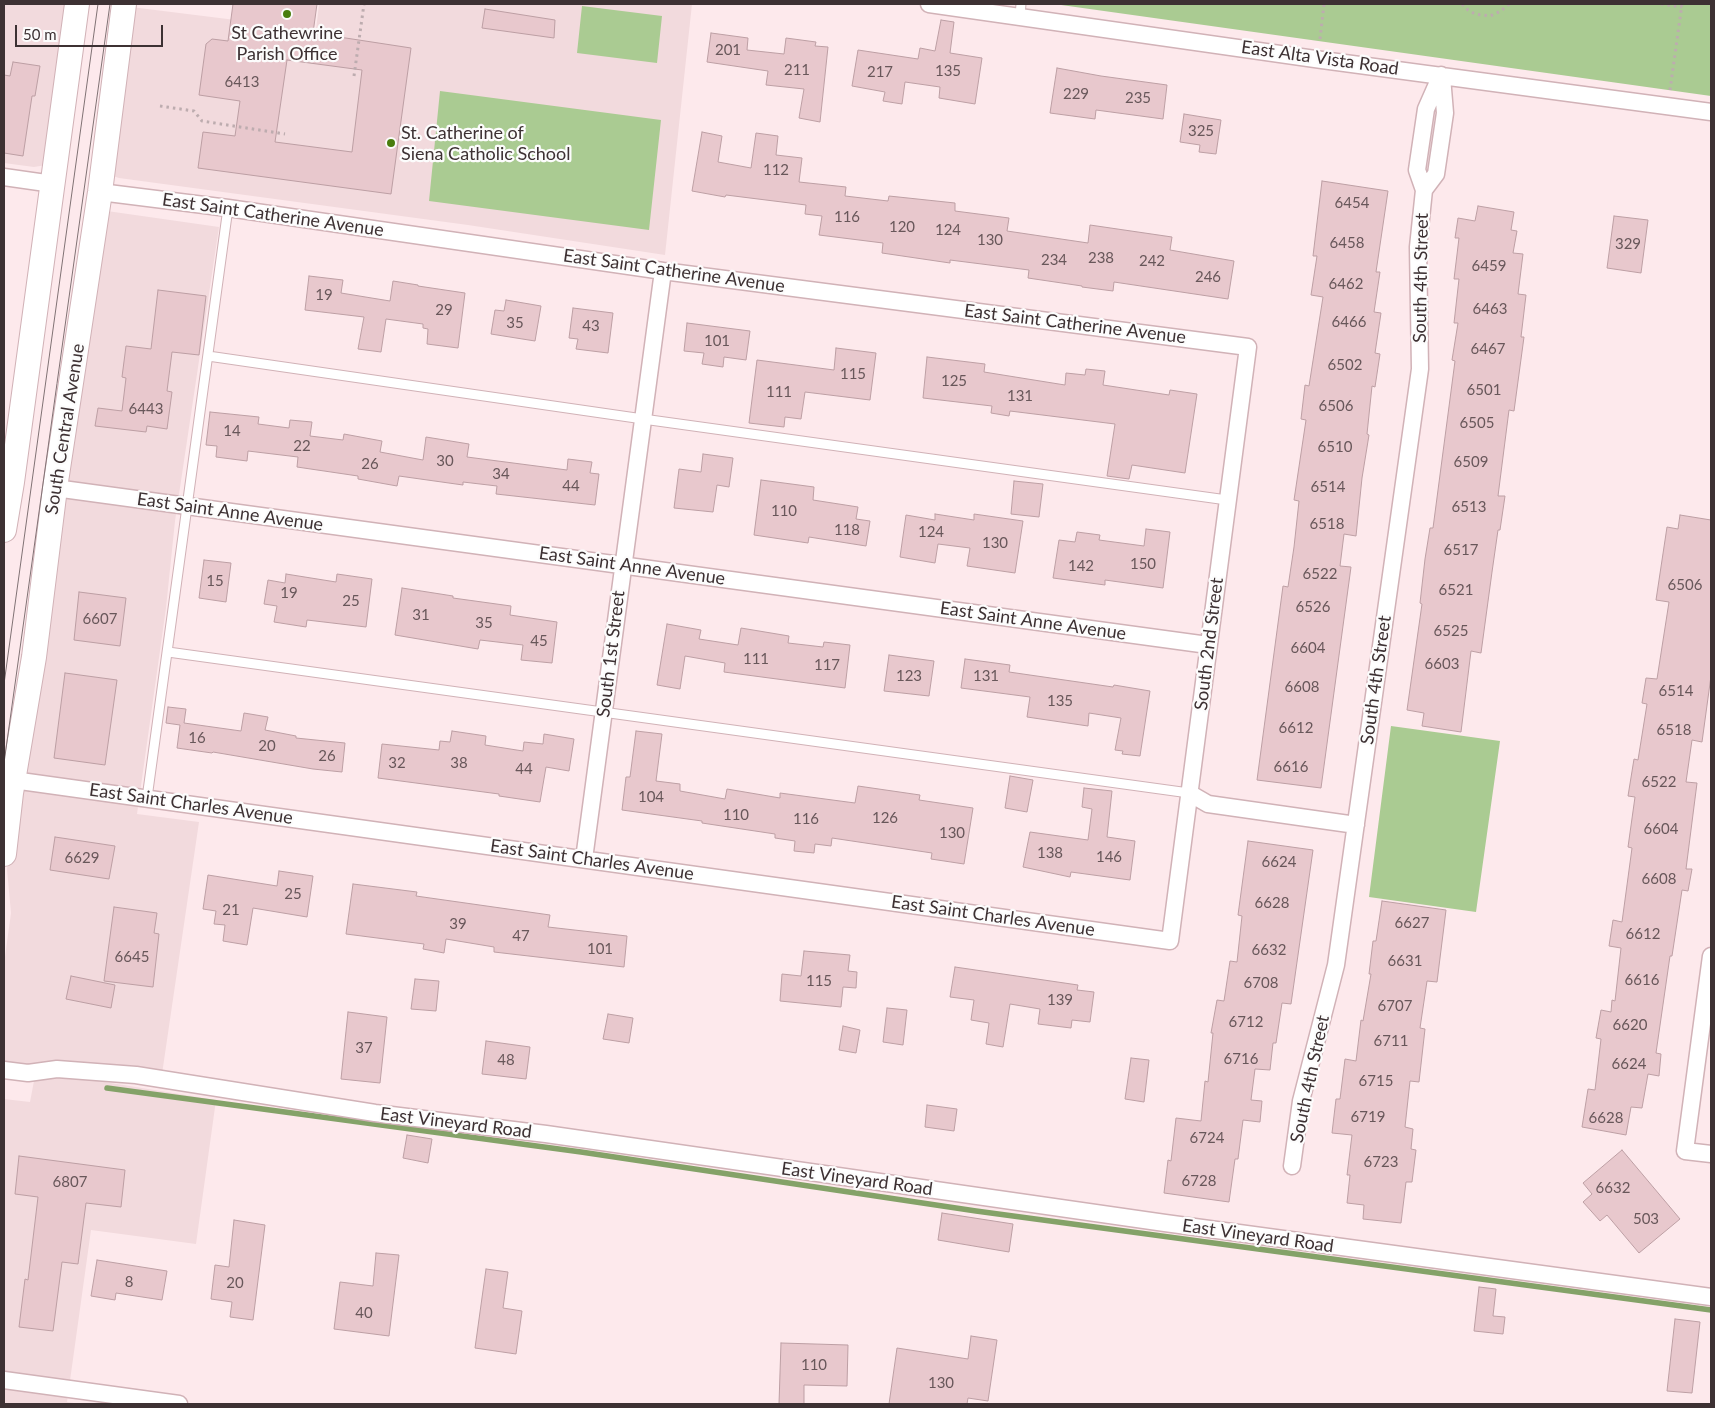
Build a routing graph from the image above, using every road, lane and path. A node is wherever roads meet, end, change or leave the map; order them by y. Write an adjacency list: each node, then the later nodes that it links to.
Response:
1 (77, 4): 21 (main road)
2 (124, 4): 23 (main road, South Central Avenue)
3 (364, 4): 13 (path)
4 (929, 4): 10 (street, East Alta Vista Road)
5 (1324, 4): 11 (path)
6 (1462, 4): 7 (path)
7 (1509, 4)
8 (1662, 4): 9 (path)
9 (1682, 5): 15 (path)
10 (1021, 10): 12 (street, East Alta Vista Road)
11 (1320, 39)
12 (1442, 75): 15 (street, East Alta Vista Road); 18 (street, South 4th Street); 19 (street, South 4th Street)
13 (354, 76)
14 (160, 106): 17 (path)
15 (1667, 106): 16 (street, East Alta Vista Road)
16 (1711, 112)
17 (284, 134)
18 (1420, 149): 19 (street); 22 (street, South 4th Street)
19 (1439, 153): 22 (street, South 4th Street)
20 (4, 177): 21 (street)
21 (53, 184): 29 (main road)
22 (1424, 190): 41 (street, South 4th Street)
23 (100, 192): 24 (street, East Saint Catherine Avenue); 30 (main road, South Central Avenue)
24 (228, 208): 25 (street, East Saint Catherine Avenue); 27 (lane)
25 (663, 271): 26 (street, East Saint Catherine Avenue); 28 (street, South 1st Street)
26 (1248, 347): 31 (street, South 2nd Street)
27 (208, 356): 28 (lane); 32 (lane)
28 (643, 419): 31 (lane); 34 (street, South 1st Street)
29 (8, 482): 33 (main road)
30 (55, 488): 32 (street, East Saint Anne Avenue); 38 (main road, South Central Avenue)
31 (1228, 500): 35 (street, South 2nd Street)
32 (187, 506): 34 (street, East Saint Anne Avenue); 36 (lane)
33 (4, 530)
34 (622, 565): 35 (street, East Saint Anne Avenue); 37 (street, South 1st Street)
35 (1208, 645): 39 (street, South 2nd Street)
36 (168, 652): 37 (lane); 40 (lane)
37 (604, 712): 39 (lane); 43 (street, South 1st Street)
38 (13, 780): 40 (street, East Saint Charles Avenue); 42 (main road, South Central Avenue)
39 (1189, 793): 41 (street); 44 (street, South 2nd Street)
40 (148, 798): 43 (street, East Saint Charles Avenue)
41 (1356, 825): 48 (street, South 4th Street)
42 (4, 854)
43 (584, 859): 44 (street, East Saint Charles Avenue)
44 (1170, 941)
45 (1711, 956): 47 (street)
46 (4, 1070): 49 (street, East Vineyard Road)
47 (1711, 1154)
48 (1292, 1166)
49 (1711, 1297)
50 (4, 1380): 51 (street)
51 (133, 1401): 52 (street)
52 (179, 1404)

